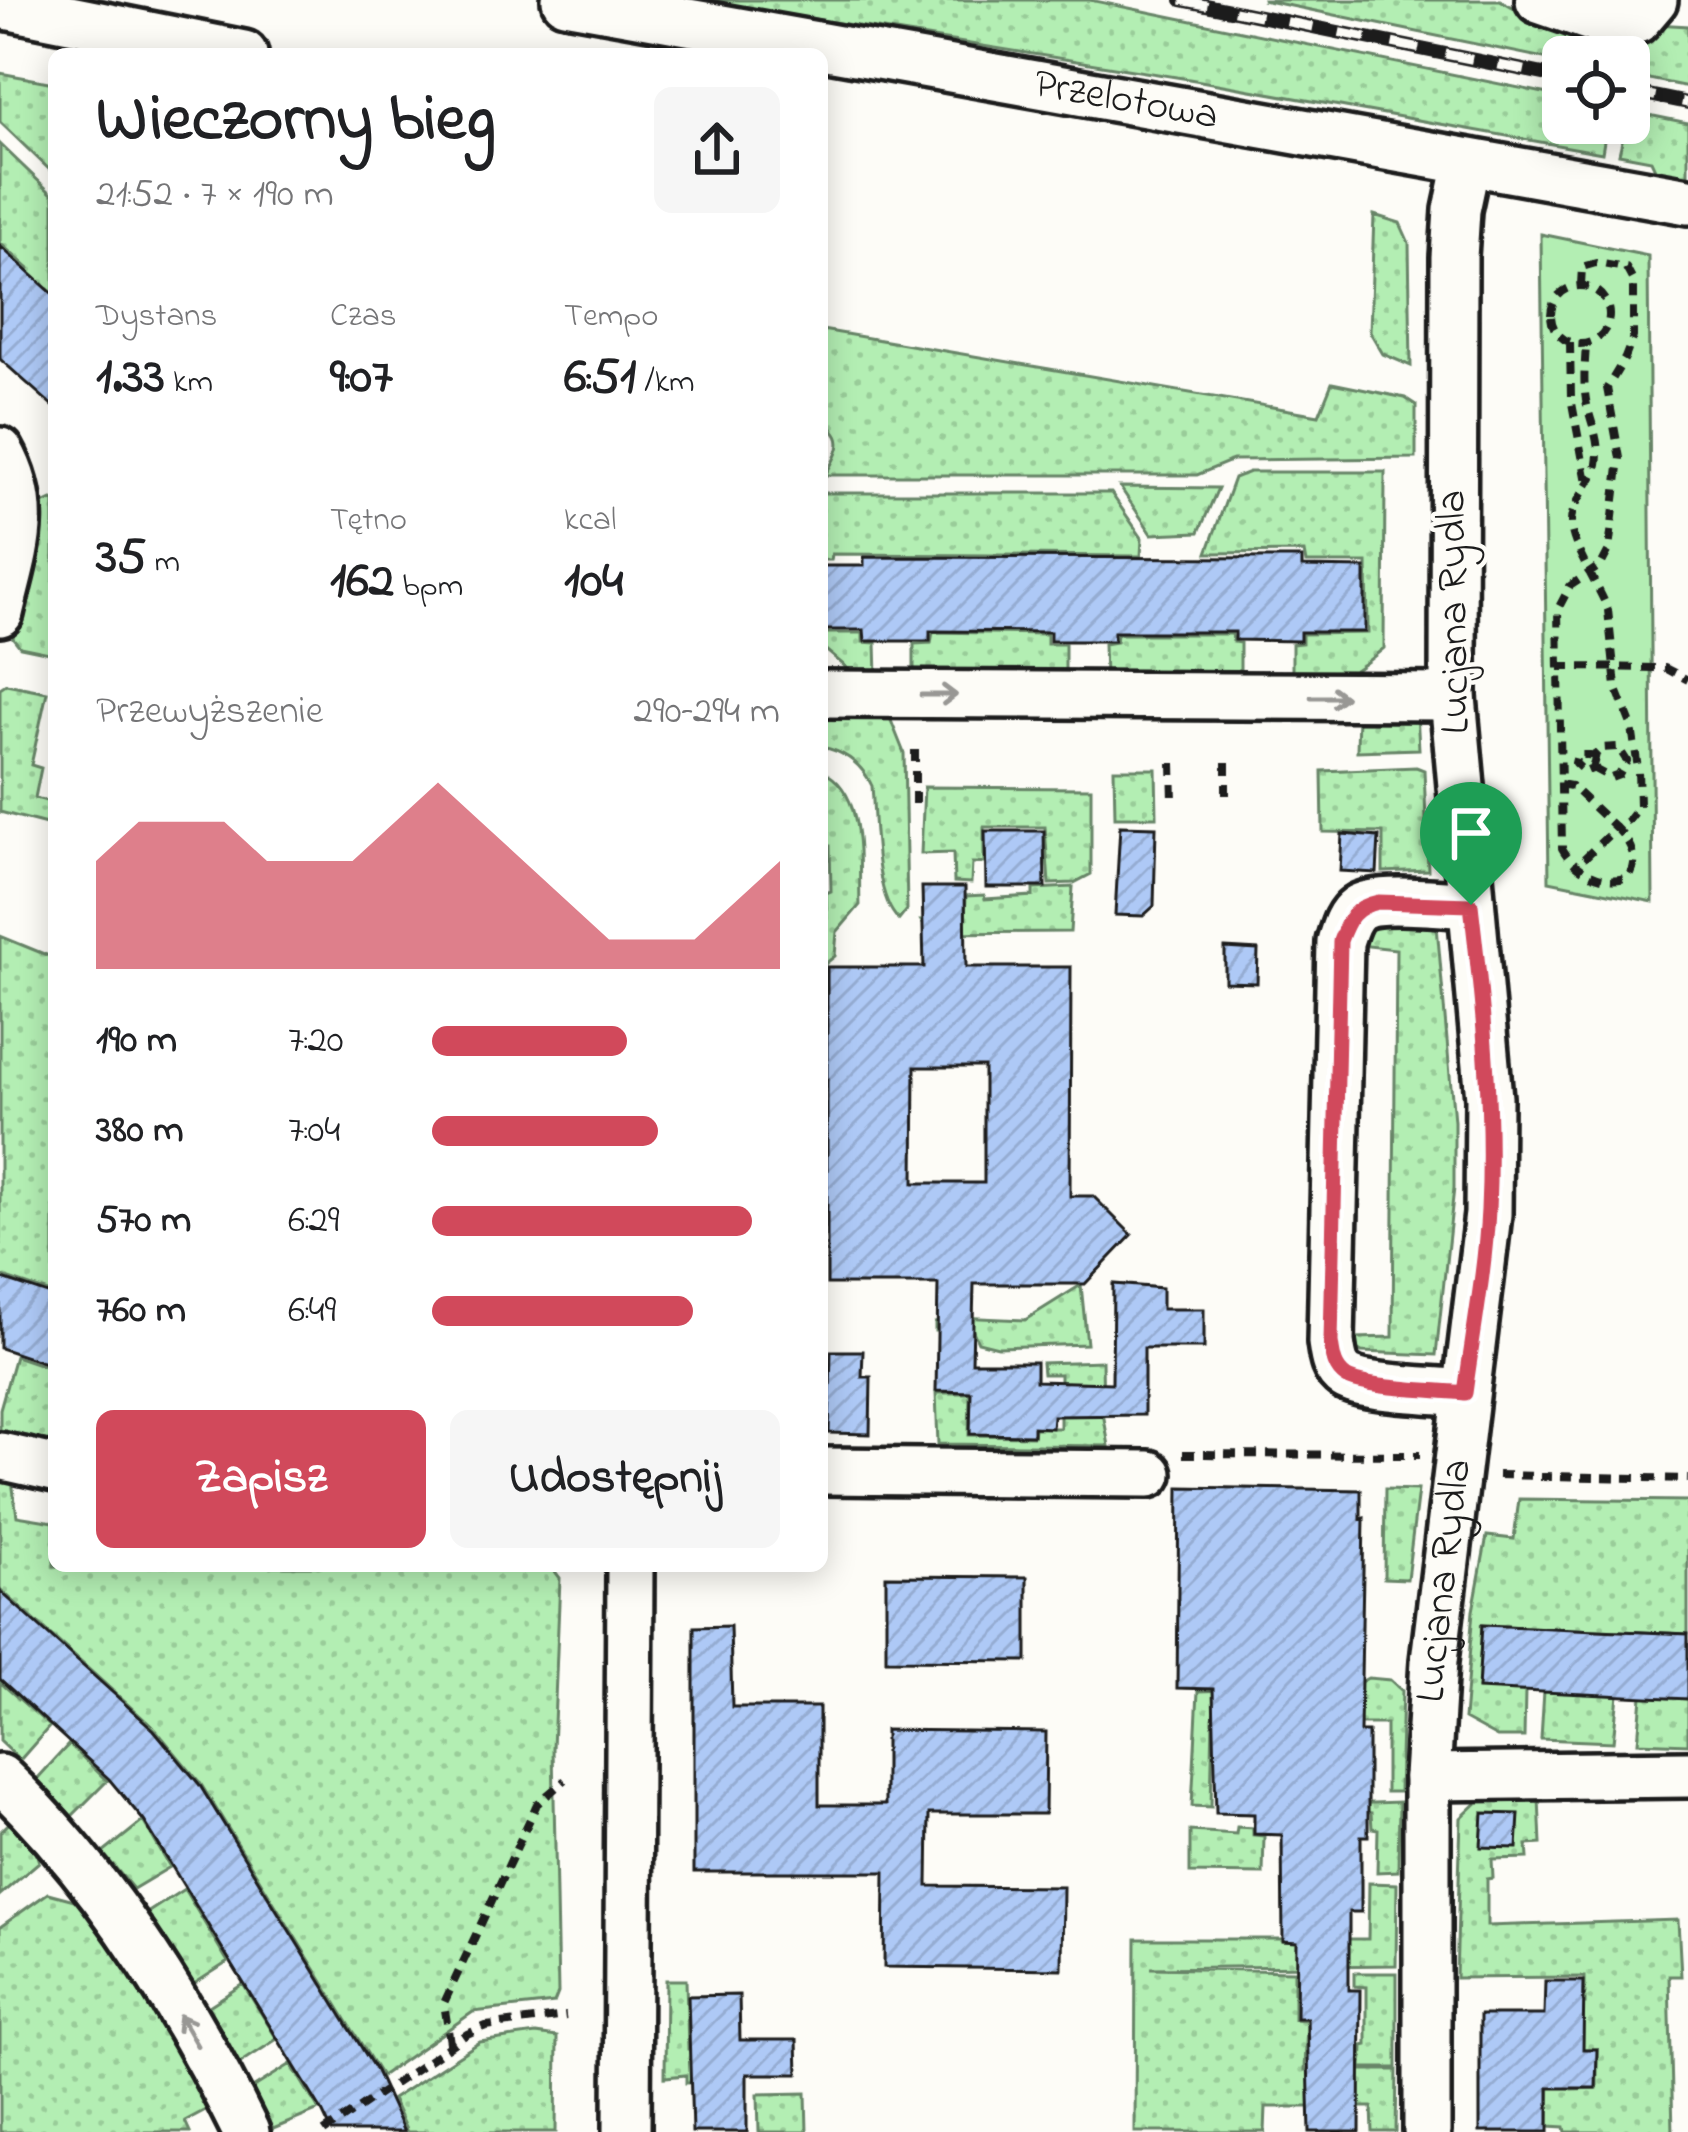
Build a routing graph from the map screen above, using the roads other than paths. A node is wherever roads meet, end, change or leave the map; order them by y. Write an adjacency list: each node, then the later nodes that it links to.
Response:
1 (565, 0): 5 (street, Przelotowa)
2 (1539, 0): 3 (street)
3 (1654, 0)
4 (0, 5): 6 (street)
5 (649, 36): 7 (street, Przelotowa)
6 (214, 48)
7 (726, 48)
8 (828, 64): 9 (street, Przelotowa)
9 (1467, 163): 10 (street, Przelotowa); 14 (street, Lucjana Rydla)
10 (1688, 201)
11 (0, 451): 12 (street)
12 (0, 613)
13 (828, 694): 14 (street, one-way to 14)
14 (1453, 697): 15 (street, Lucjana Rydla)
15 (1471, 905): 16 (street, Lucjana Rydla); 16 (street)
16 (1465, 1393): 23 (street, Lucjana Rydla)
17 (0, 1456): 18 (street)
18 (48, 1467)
19 (828, 1471): 20 (street)
20 (1149, 1474)
21 (630, 1572): 26 (street)
22 (1688, 1774): 23 (street)
23 (1427, 1777): 27 (street, Lucjana Rydla)
24 (0, 1778): 25 (street, one-way to 24)
25 (246, 2132)
26 (627, 2132)
27 (1427, 2132)

